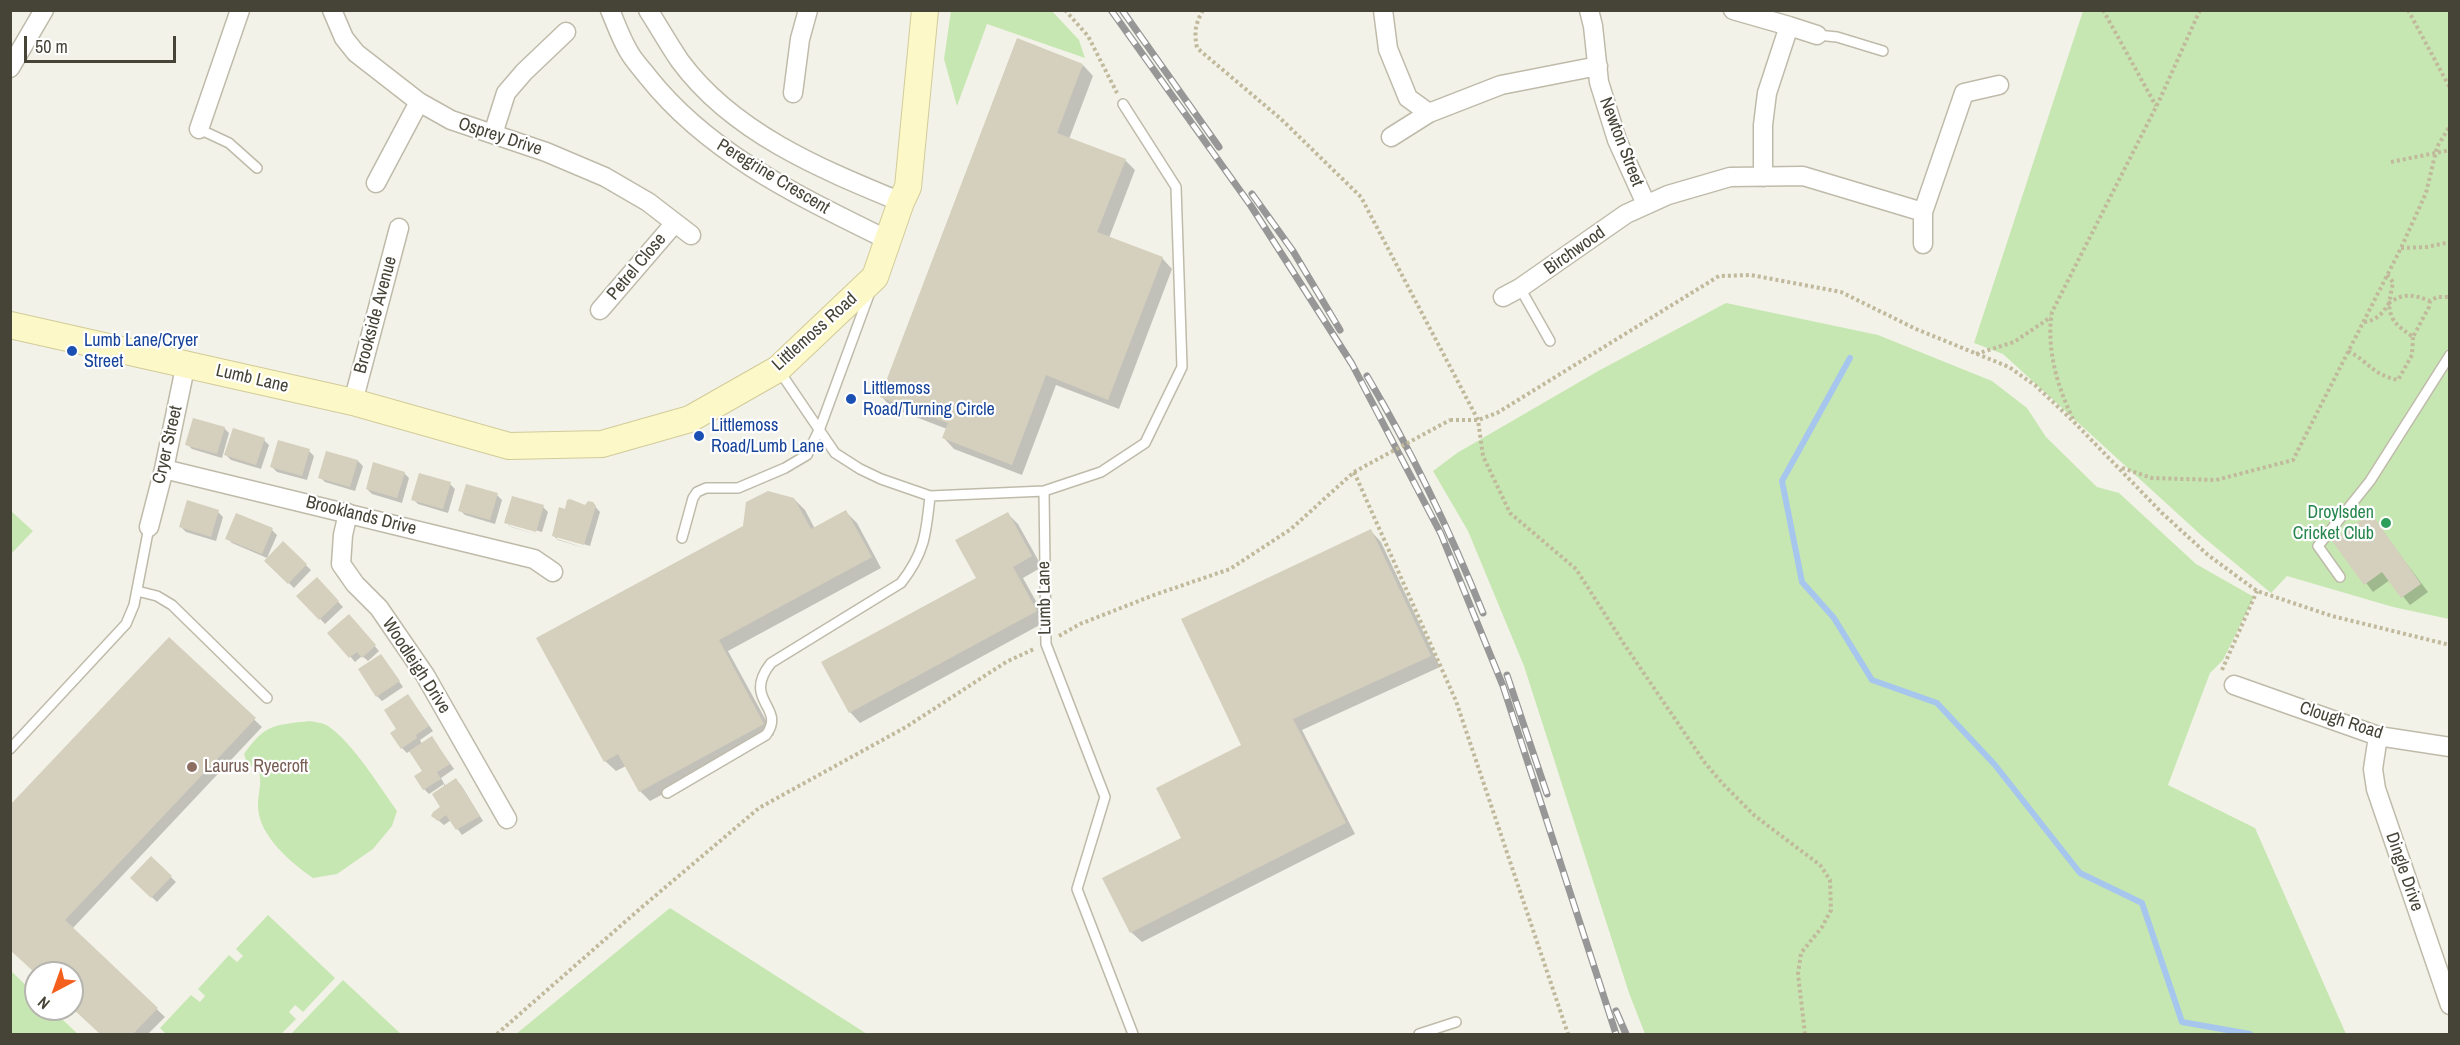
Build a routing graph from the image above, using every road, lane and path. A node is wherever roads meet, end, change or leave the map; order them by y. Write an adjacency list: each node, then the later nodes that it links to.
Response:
1 (44, 10): 21 (street)
2 (240, 10): 30 (street)
3 (332, 10): 25 (street, Osprey Drive)
4 (610, 10): 45 (street, Peregrine Crescent)
5 (648, 10): 39 (street, Peregrine Crescent)
6 (808, 10): 24 (street)
7 (925, 10): 39 (street, Littlemoss Road)
8 (1065, 10): 26 (path)
9 (1203, 10): 68 (path)
10 (1383, 10): 28 (street)
11 (1589, 10): 20 (street, Newton Street)
12 (1733, 10): 16 (street)
13 (2103, 10): 27 (path)
14 (2200, 10): 27 (path)
15 (2408, 10): 23 (path)
16 (1789, 26): 18 (street); 37 (street)
17 (566, 32): 31 (street)
18 (1817, 34): 19 (lane)
19 (1883, 51)
20 (1598, 66): 28 (street); 40 (street, Newton Street)
21 (11, 70)
22 (1999, 85): 41 (street)
23 (2450, 88)
24 (793, 93)
25 (419, 102): 31 (street, Osprey Drive); 38 (street)
26 (1123, 104): 74 (lane)
27 (2157, 107): 57 (path)
28 (1429, 113): 32 (street)
29 (2450, 126): 34 (path)
30 (200, 129): 36 (lane)
31 (493, 134): 42 (street, Osprey Drive)
32 (1391, 137)
33 (2450, 150): 34 (path)
34 (2435, 152): 35 (path); 48 (path)
35 (2391, 162)
36 (257, 168)
37 (1763, 177): 40 (street, Newton Street); 41 (street, Newton Street)
38 (376, 183)
39 (901, 202): 45 (street, Littlemoss Road)
40 (1646, 204): 51 (street, Birchwood)
41 (1923, 212): 47 (street)
42 (674, 224): 44 (street, Osprey Drive); 56 (street, Petrel Close)
43 (399, 228): 67 (street, Brookside Avenue)
44 (692, 235)
45 (888, 240): 50 (street, Littlemoss Road)
46 (2450, 242): 48 (path)
47 (1923, 244)
48 (2401, 248): 49 (path)
49 (2387, 274): 55 (path); 58 (path)
50 (875, 277): 66 (street, Littlemoss Road); 70 (lane)
51 (1520, 288): 52 (street, Birchwood); 61 (lane)
52 (1503, 297)
53 (2450, 297): 54 (path)
54 (2430, 301): 55 (path); 60 (path)
55 (2389, 303): 58 (path); 60 (path)
56 (600, 310)
57 (2051, 317): 63 (path); 69 (path)
58 (2363, 322): 62 (path)
59 (10, 325): 65 (street, Lumb Lane)
60 (2413, 337): 62 (path)
61 (1550, 341)
62 (2348, 351): 71 (path)
63 (1975, 354): 68 (path); 69 (path)
64 (2450, 355): 80 (lane)
65 (186, 363): 67 (street, Lumb Lane); 72 (street, Cryer Street)
66 (778, 369): 67 (street, Littlemoss Road); 70 (lane)
67 (353, 402)
68 (1478, 420): 73 (path, bridge); 98 (path)
69 (2074, 422): 71 (path)
70 (820, 428): 75 (lane); 78 (lane)
71 (2120, 467): 82 (path)
72 (164, 469): 76 (street, Brooklands Drive); 77 (street, Cryer Street)
73 (1354, 472): 83 (path); 97 (path)
74 (1044, 491): 75 (lane); 83 (lane, Lumb Lane)
75 (930, 496): 90 (lane)
76 (348, 513): 79 (street, Brooklands Drive); 91 (street, Woodleigh Drive)
77 (149, 527): 81 (lane)
78 (682, 538)
79 (553, 573)
80 (2340, 577)
81 (137, 591): 86 (lane); 89 (lane)
82 (2257, 591): 84 (path); 85 (path)
83 (1046, 644): 94 (path); 95 (lane, Lumb Lane)
84 (2450, 645)
85 (2234, 685): 87 (street, Clough Road)
86 (267, 698)
87 (2378, 736): 88 (street, Clough Road); 92 (street, Dingle Drive)
88 (2450, 747)
89 (10, 749)
90 (667, 793)
91 (507, 819)
92 (2450, 1005)
93 (1456, 1023): 96 (lane)
94 (497, 1035)
95 (1133, 1035)
96 (1419, 1035)
97 (1568, 1035)
98 (1805, 1035)

